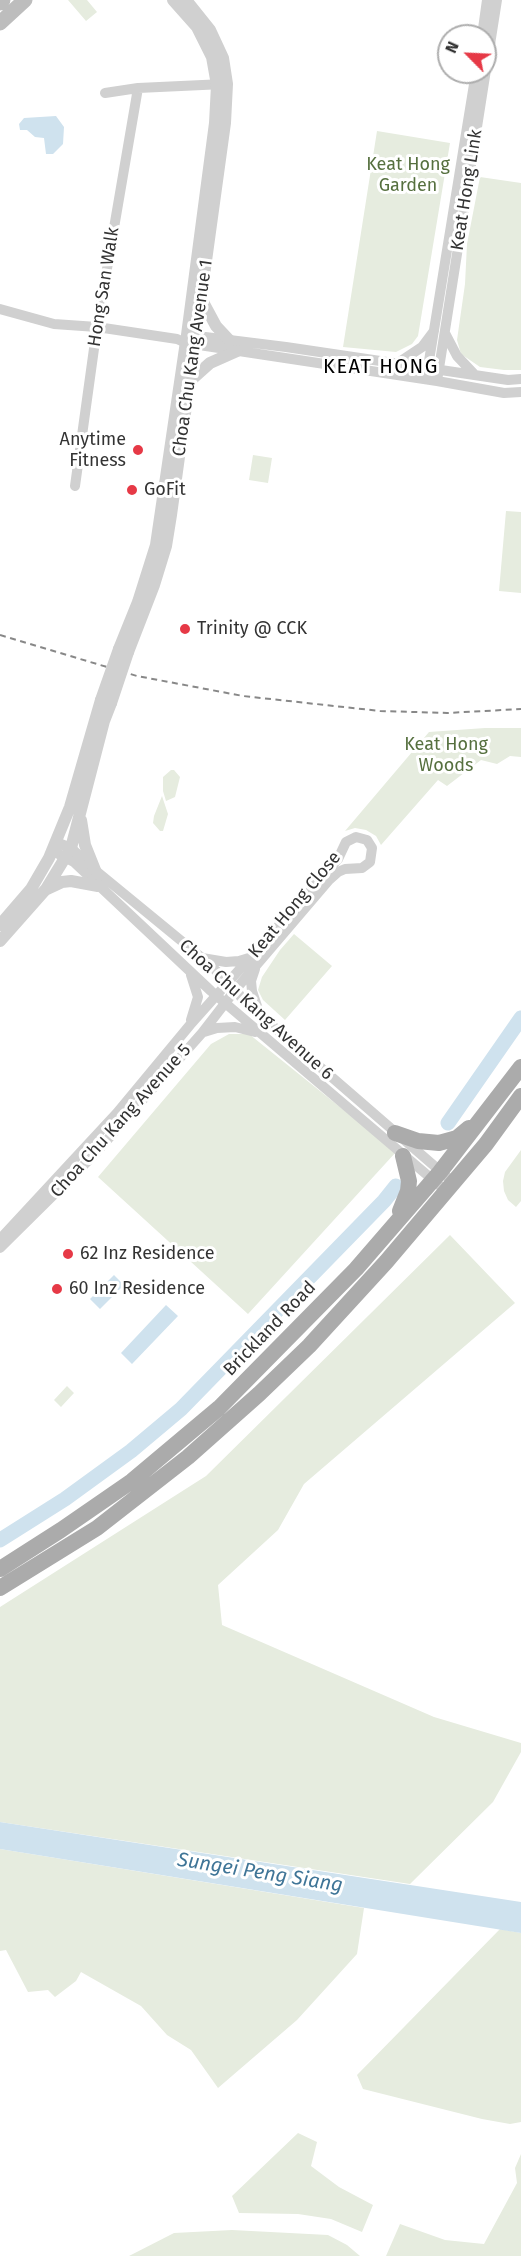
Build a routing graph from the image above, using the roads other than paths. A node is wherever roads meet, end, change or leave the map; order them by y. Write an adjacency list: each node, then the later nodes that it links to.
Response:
1 (25, 0): 6 (main road)
2 (173, 0): 8 (street, Choa Chu Kang Avenue 1)
3 (186, 0): 8 (street, Choa Chu Kang Avenue 1)
4 (488, 0): 7 (street)
5 (497, 0): 15 (street, Keat Hong Link)
6 (0, 23)
7 (484, 24)
8 (220, 80): 10 (street); 12 (street, Choa Chu Kang Avenue 1); 16 (street, Choa Chu Kang Avenue 1)
9 (474, 84): 15 (street, Keat Hong Link)
10 (138, 88): 11 (street); 14 (street, Hong San Walk)
11 (105, 93)
12 (201, 299): 16 (street, Choa Chu Kang Avenue 1); 17 (street)
13 (0, 309): 14 (street)
14 (97, 327): 16 (street); 26 (street, Hong San Walk)
15 (440, 332): 18 (street); 19 (street, Keat Hong Link); 21 (street)
16 (188, 340): 17 (street); 22 (street, Choa Chu Kang Avenue 1); 27 (street, Choa Chu Kang Avenue 1)
17 (233, 346): 18 (street); 20 (street); 22 (street)
18 (394, 362): 19 (street); 20 (street)
19 (434, 368): 21 (street); 23 (street, Keat Hong Link)
20 (388, 374): 23 (street)
21 (474, 374): 24 (street)
22 (191, 380): 27 (street, Choa Chu Kang Avenue 1)
23 (432, 380): 25 (street)
24 (521, 380)
25 (521, 392)
26 (75, 486)
27 (123, 650): 28 (street, Choa Chu Kang Avenue 1, bridge)
28 (106, 701): 29 (street, Choa Chu Kang Avenue 1); 30 (street, Choa Chu Kang Avenue 1)
29 (87, 785): 30 (street); 31 (street, Choa Chu Kang Avenue 1)
30 (74, 792): 32 (street, Choa Chu Kang Avenue 1)
31 (80, 813): 33 (street, Choa Chu Kang Avenue 1); 34 (street)
32 (54, 846): 33 (street, Choa Chu Kang Avenue 6); 37 (street, Choa Chu Kang Avenue 1)
33 (69, 852): 34 (street, Choa Chu Kang Avenue 6); 35 (street, Choa Chu Kang Avenue 6); 36 (street, Choa Chu Kang Avenue 1)
34 (95, 870): 39 (street, Choa Chu Kang Avenue 6)
35 (98, 886): 36 (street); 41 (street, Choa Chu Kang Avenue 6)
36 (46, 889): 38 (street, Choa Chu Kang Avenue 1)
37 (0, 924)
38 (0, 941)
39 (201, 957): 40 (street); 42 (street, Choa Chu Kang Avenue 6)
40 (254, 961): 40 (street, Keat Hong Close); 42 (street, Keat Hong Close); 45 (street)
41 (190, 972): 43 (street, Choa Chu Kang Avenue 6); 46 (street)
42 (232, 985): 43 (street, Choa Chu Kang Avenue 5); 44 (street, Choa Chu Kang Avenue 5); 45 (street, Choa Chu Kang Avenue 6)
43 (216, 995): 44 (street, Choa Chu Kang Avenue 6); 46 (street, Choa Chu Kang Avenue 5)
44 (225, 1003): 47 (street, Choa Chu Kang Avenue 5); 48 (street, Choa Chu Kang Avenue 6)
45 (260, 1015): 52 (street, Choa Chu Kang Avenue 6)
46 (190, 1025): 56 (street, Choa Chu Kang Avenue 5)
47 (202, 1033): 48 (street); 56 (street, Choa Chu Kang Avenue 5)
48 (262, 1034): 53 (street, Choa Chu Kang Avenue 6)
49 (521, 1067): 51 (main road, Brickland Road)
50 (521, 1096): 55 (main road, Brickland Road)
51 (488, 1110): 52 (main road); 54 (main road, Brickland Road)
52 (395, 1133): 54 (street, Choa Chu Kang Avenue 6)
53 (403, 1156): 54 (street, Choa Chu Kang Avenue 6); 57 (main road)
54 (437, 1176): 55 (street, Choa Chu Kang Avenue 6); 57 (main road, Brickland Road)
55 (450, 1187): 61 (main road, Brickland Road)
56 (24, 1219): 58 (street, Choa Chu Kang Avenue 5); 59 (street, Choa Chu Kang Avenue 5)
57 (395, 1222): 60 (main road, Brickland Road)
58 (0, 1239)
59 (0, 1248)
60 (0, 1569)
61 (0, 1588)

